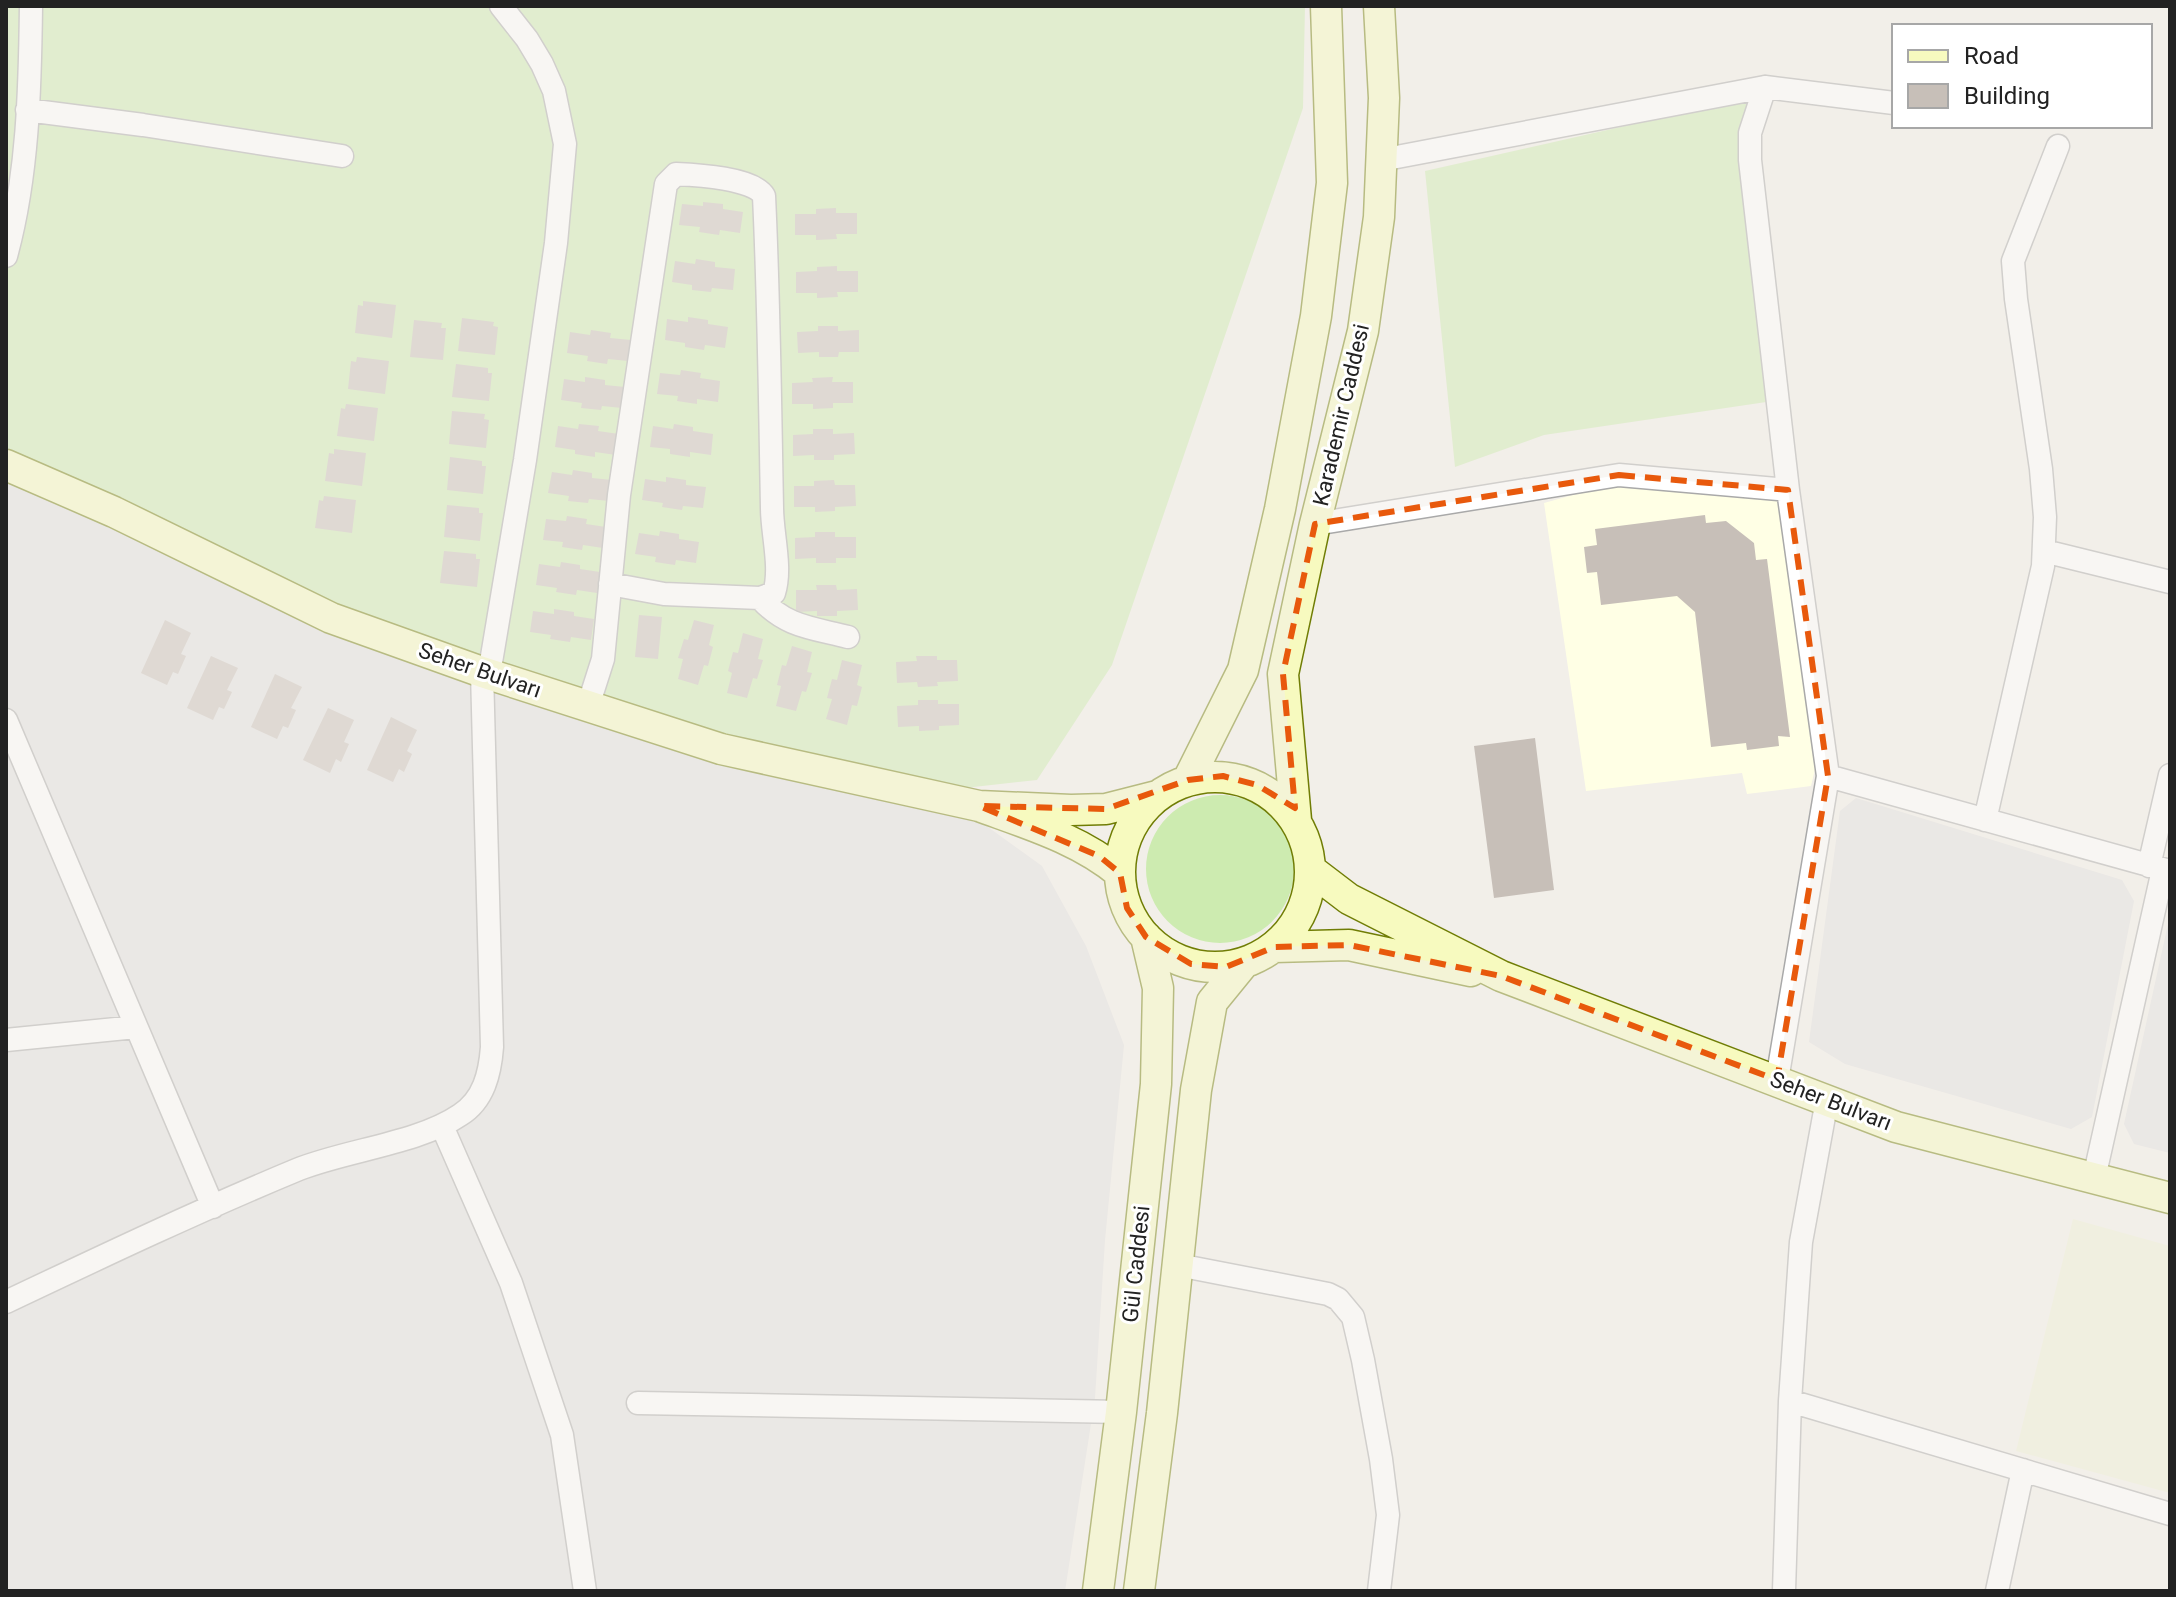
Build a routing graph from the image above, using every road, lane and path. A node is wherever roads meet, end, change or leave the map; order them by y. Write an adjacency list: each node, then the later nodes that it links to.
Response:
1 (31, 6): 7 (street)
2 (501, 6): 20 (street)
3 (1326, 6): 25 (street, Karademir Caddesi)
4 (1379, 6): 10 (street, Karademir Caddesi)
5 (1765, 87): 6 (street); 10 (street); 13 (street)
6 (1892, 103)
7 (27, 110): 9 (street); 11 (street)
8 (2058, 146): 15 (street)
9 (342, 156)
10 (1381, 160): 14 (street, Karademir Caddesi)
11 (6, 256)
12 (6, 465): 20 (street, Seher Bulvarı)
13 (1788, 490): 14 (street); 24 (street)
14 (1315, 524): 28 (street, Karademir Caddesi)
15 (2044, 551): 16 (street); 29 (street)
16 (2170, 582)
17 (610, 584): 18 (street); 18 (street); 21 (street)
18 (760, 598): 19 (street)
19 (848, 637)
20 (486, 673): 21 (street, Seher Bulvarı); 41 (street)
21 (588, 706): 27 (street, Seher Bulvarı)
22 (6, 720): 37 (street)
23 (2170, 775): 30 (street)
24 (1828, 776): 29 (street); 39 (street)
25 (1188, 780): 26 (street); 28 (street)
26 (1157, 796): 27 (street, Seher Bulvarı); 32 (street)
27 (979, 806): 32 (street, Seher Bulvarı)
28 (1296, 820): 31 (street)
29 (1985, 820): 30 (street)
30 (2161, 869): 42 (street)
31 (1311, 870): 34 (street); 36 (street, Seher Bulvarı)
32 (1120, 873): 33 (street)
33 (1146, 937): 35 (street); 49 (street, Gül Caddesi)
34 (1274, 947): 35 (street); 36 (street, Seher Bulvarı)
35 (1243, 964): 45 (street, Gül Caddesi)
36 (1501, 976): 39 (street, Seher Bulvarı)
37 (136, 1027): 38 (street); 44 (street)
38 (6, 1040)
39 (1777, 1080): 40 (street, Seher Bulvarı)
40 (1827, 1100): 42 (street, Seher Bulvarı); 47 (street)
41 (442, 1126): 44 (street); 52 (street)
42 (2094, 1178): 43 (street, Seher Bulvarı)
43 (2170, 1198)
44 (213, 1207): 46 (street)
45 (1178, 1265): 54 (street, Gül Caddesi); 55 (street)
46 (6, 1302)
47 (1790, 1401): 50 (street); 56 (street)
48 (638, 1403): 49 (street)
49 (1121, 1412): 53 (street, Gül Caddesi)
50 (2023, 1470): 51 (street); 57 (street)
51 (2170, 1514)
52 (585, 1591)
53 (1098, 1591)
54 (1139, 1591)
55 (1379, 1591)
56 (1784, 1591)
57 (1997, 1591)

